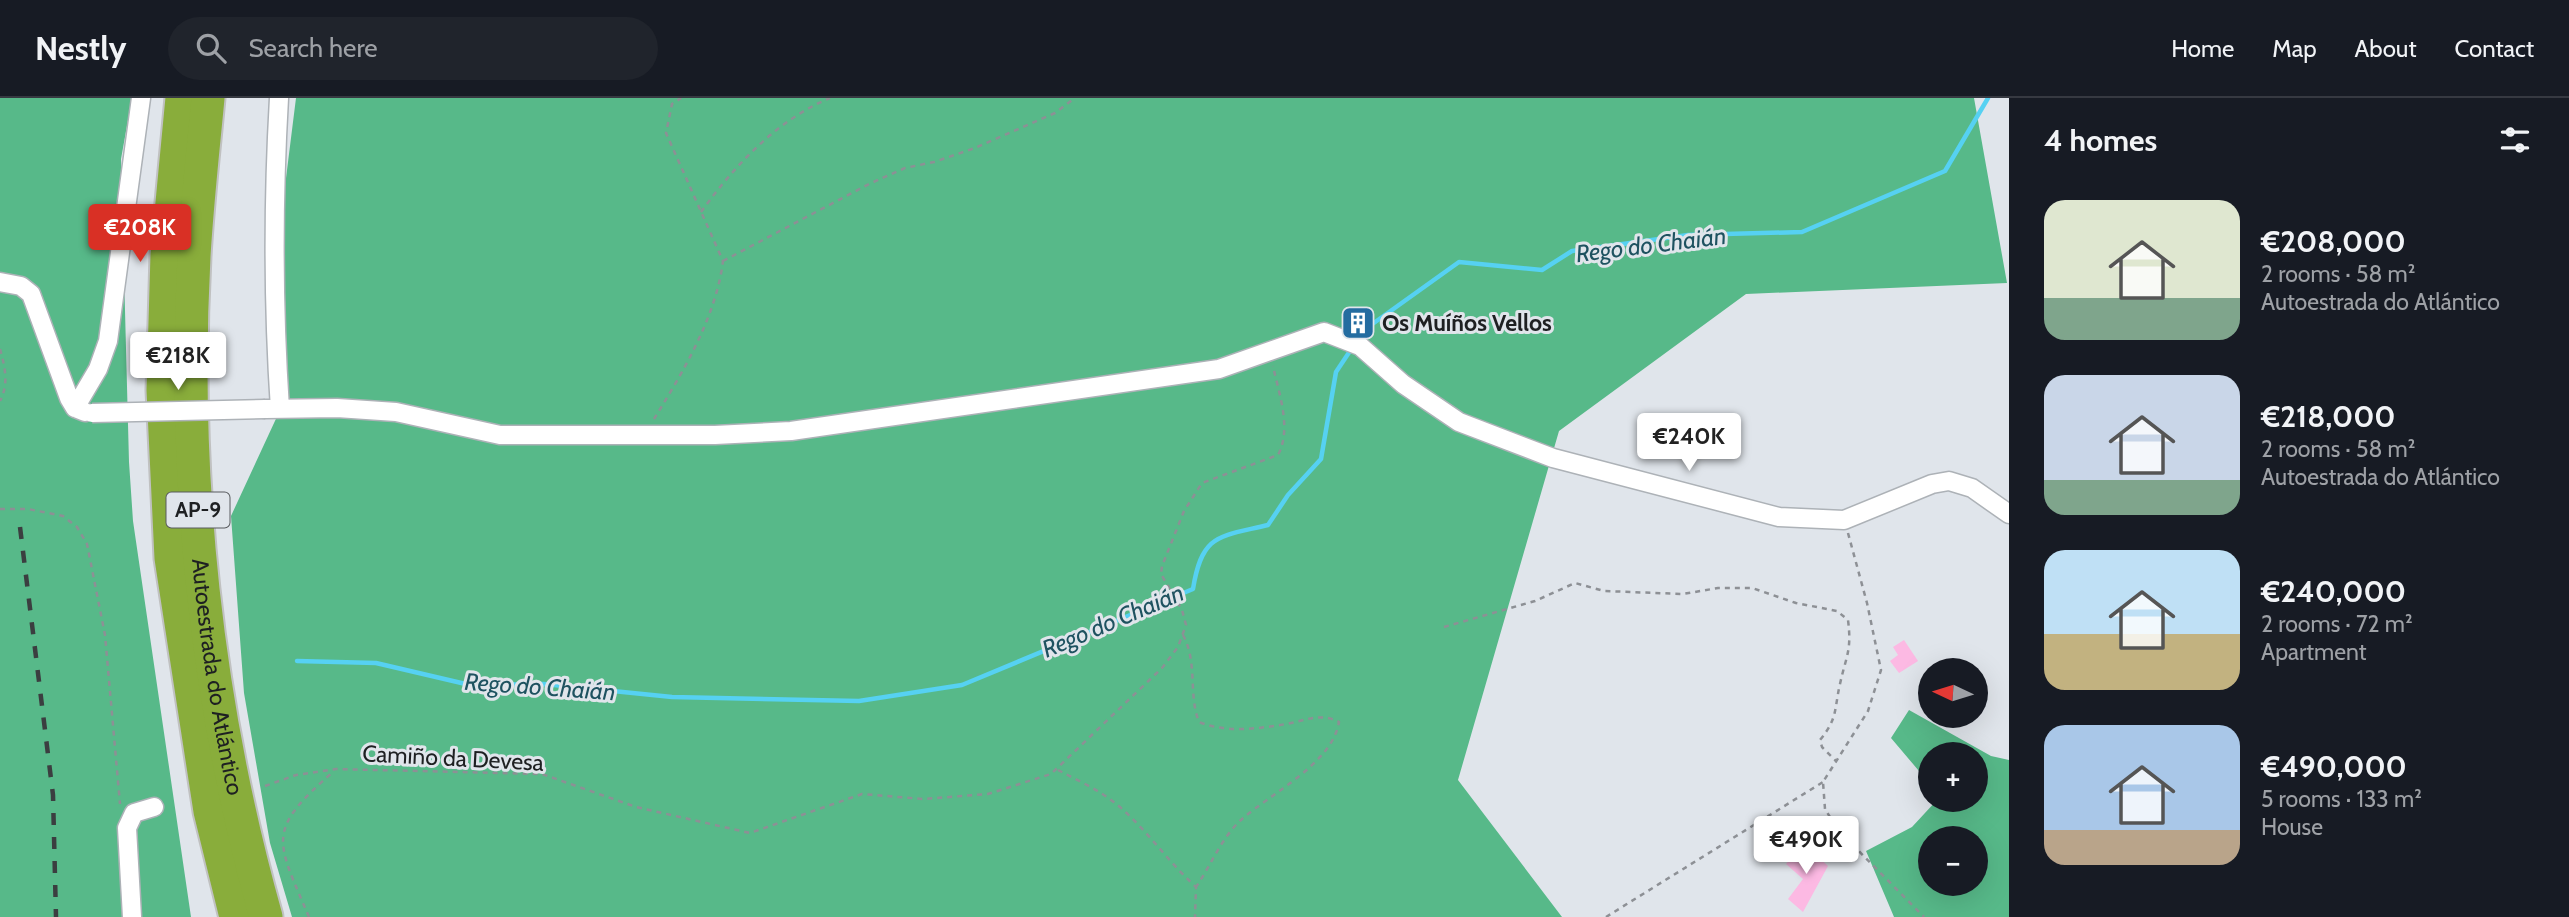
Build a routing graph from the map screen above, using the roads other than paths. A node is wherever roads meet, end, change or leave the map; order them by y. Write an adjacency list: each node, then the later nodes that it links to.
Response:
1 (141, 98): 7 (street)
2 (182, 98): 9 (highway, Autoestrada do Atlántico / AP-9)
3 (208, 98): 14 (highway, Autoestrada do Atlántico / AP-9)
4 (279, 98): 6 (street)
5 (0, 282): 7 (street)
6 (272, 409): 7 (street, bridge); 8 (street)
7 (83, 410)
8 (2009, 514)
9 (171, 558): 12 (highway); 13 (highway, Autoestrada do Atlántico / AP-9)
10 (154, 807): 11 (street)
11 (132, 917)
12 (211, 917)
13 (236, 917)
14 (266, 917)

